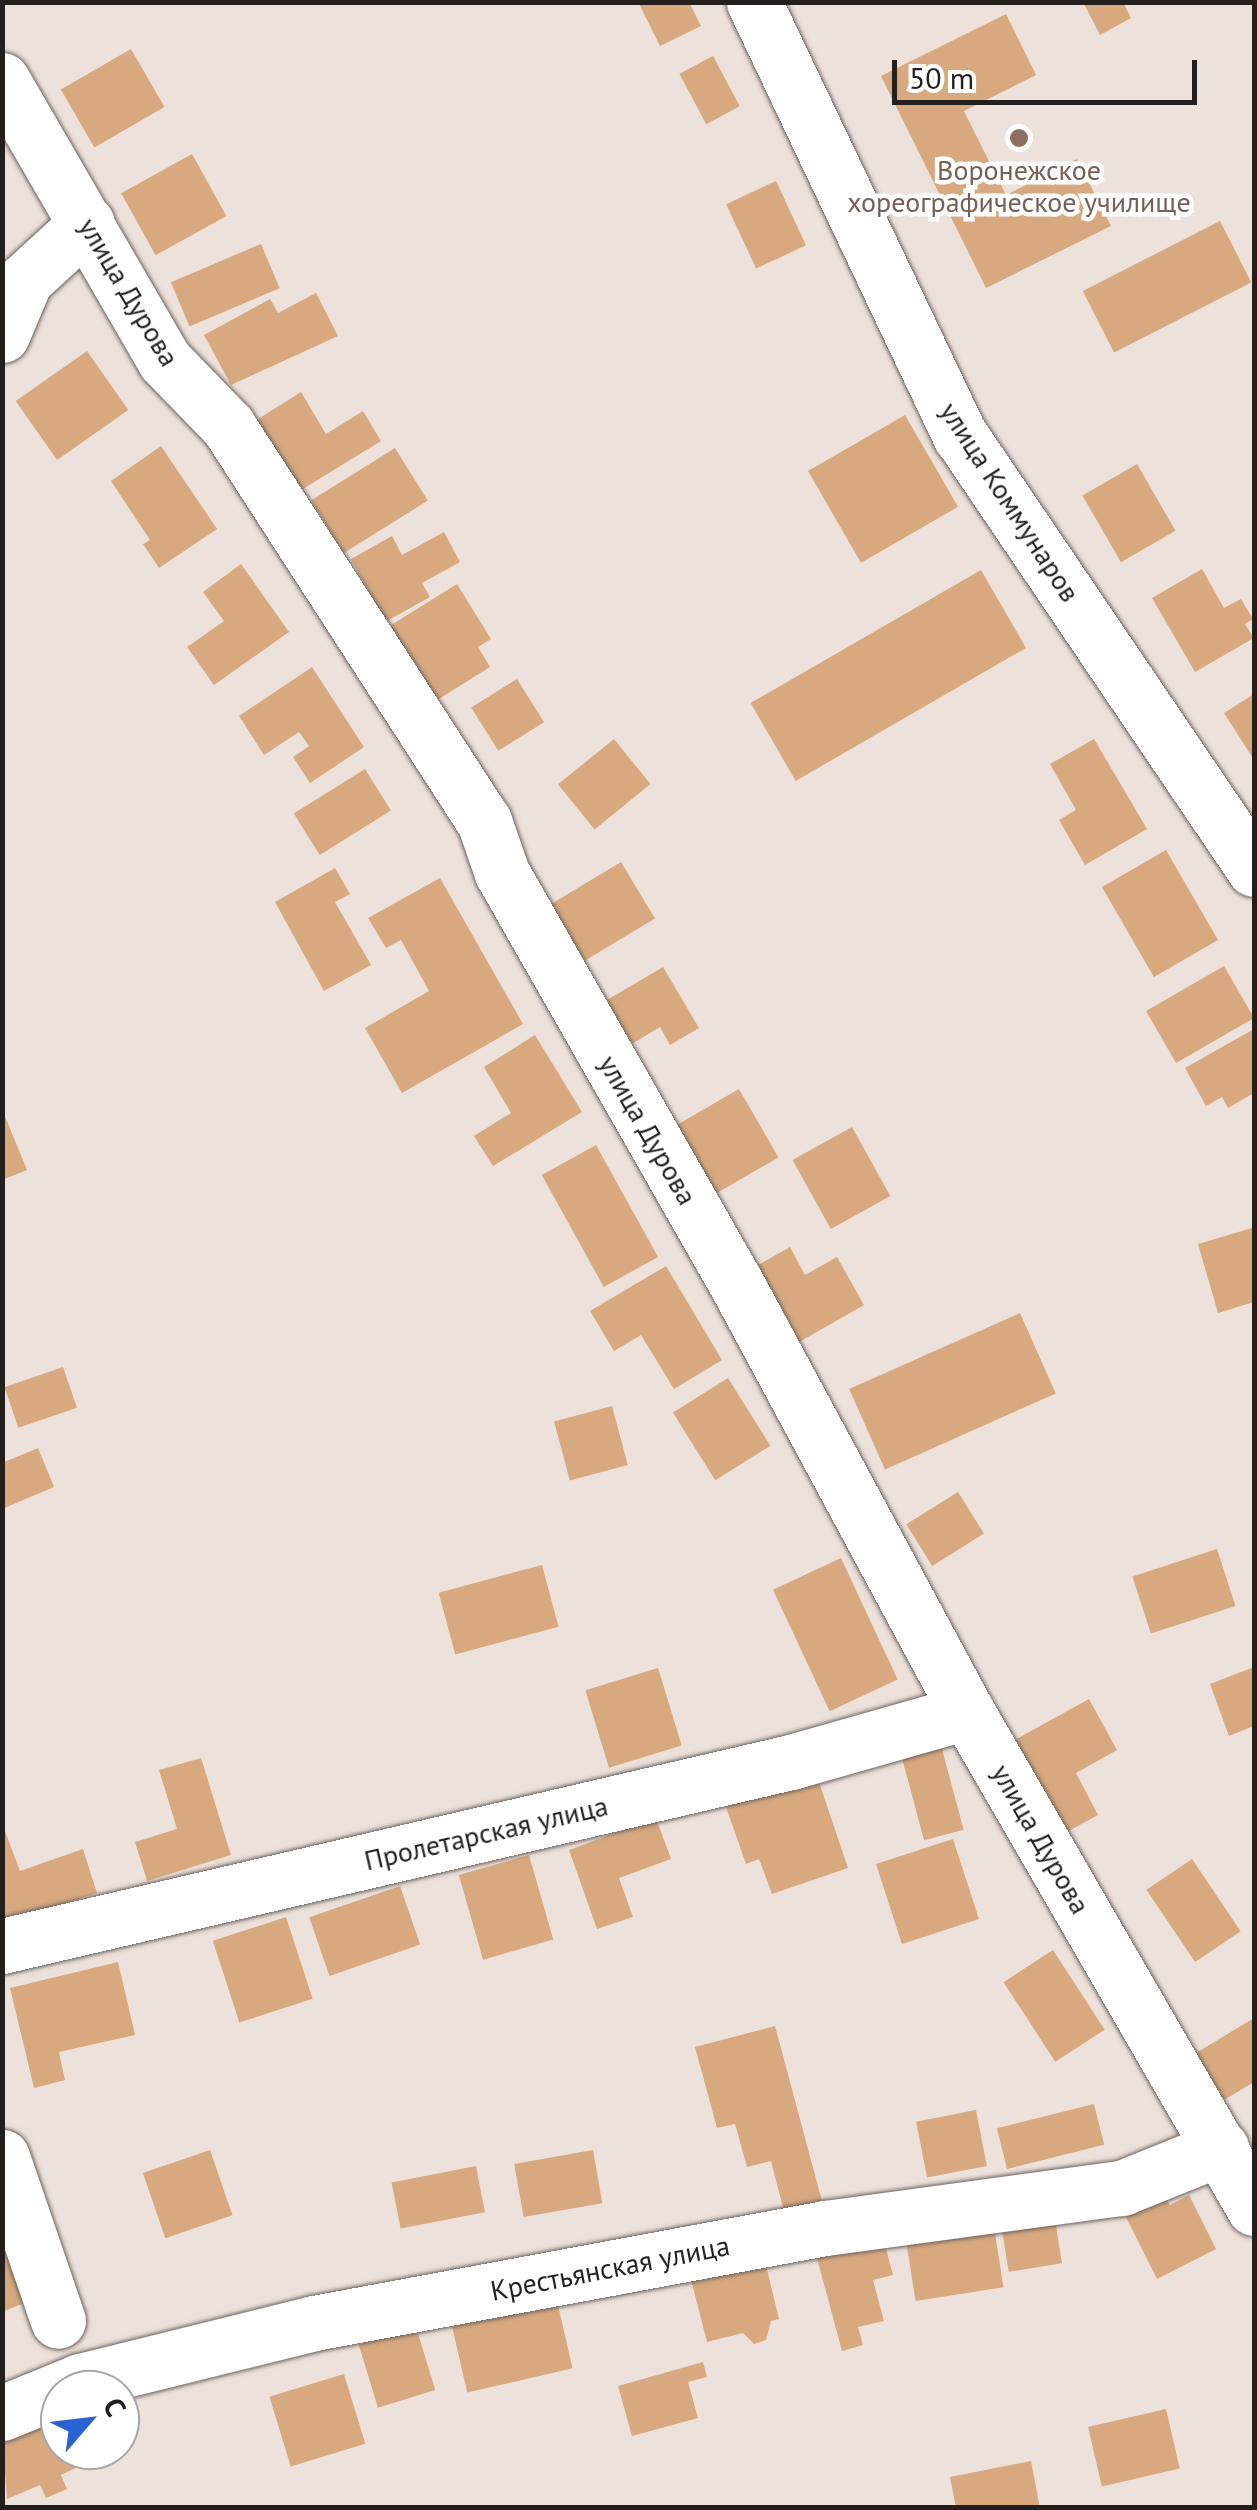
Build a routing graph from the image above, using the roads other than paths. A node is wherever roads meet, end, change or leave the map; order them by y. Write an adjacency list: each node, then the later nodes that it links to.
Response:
1 (754, 2): 5 (street, улица Коммунаров)
2 (2, 80): 3 (street, улица Дурова)
3 (87, 223): 4 (street); 6 (street, улица Дурова)
4 (2, 335)
5 (1254, 869)
6 (967, 1712): 7 (street, Пролетарская улица); 9 (street, улица Дурова)
7 (2, 1946)
8 (2, 2158): 10 (street)
9 (1241, 2173): 11 (street, Крестьянская улица)
10 (58, 2321)
11 (2, 2412)

